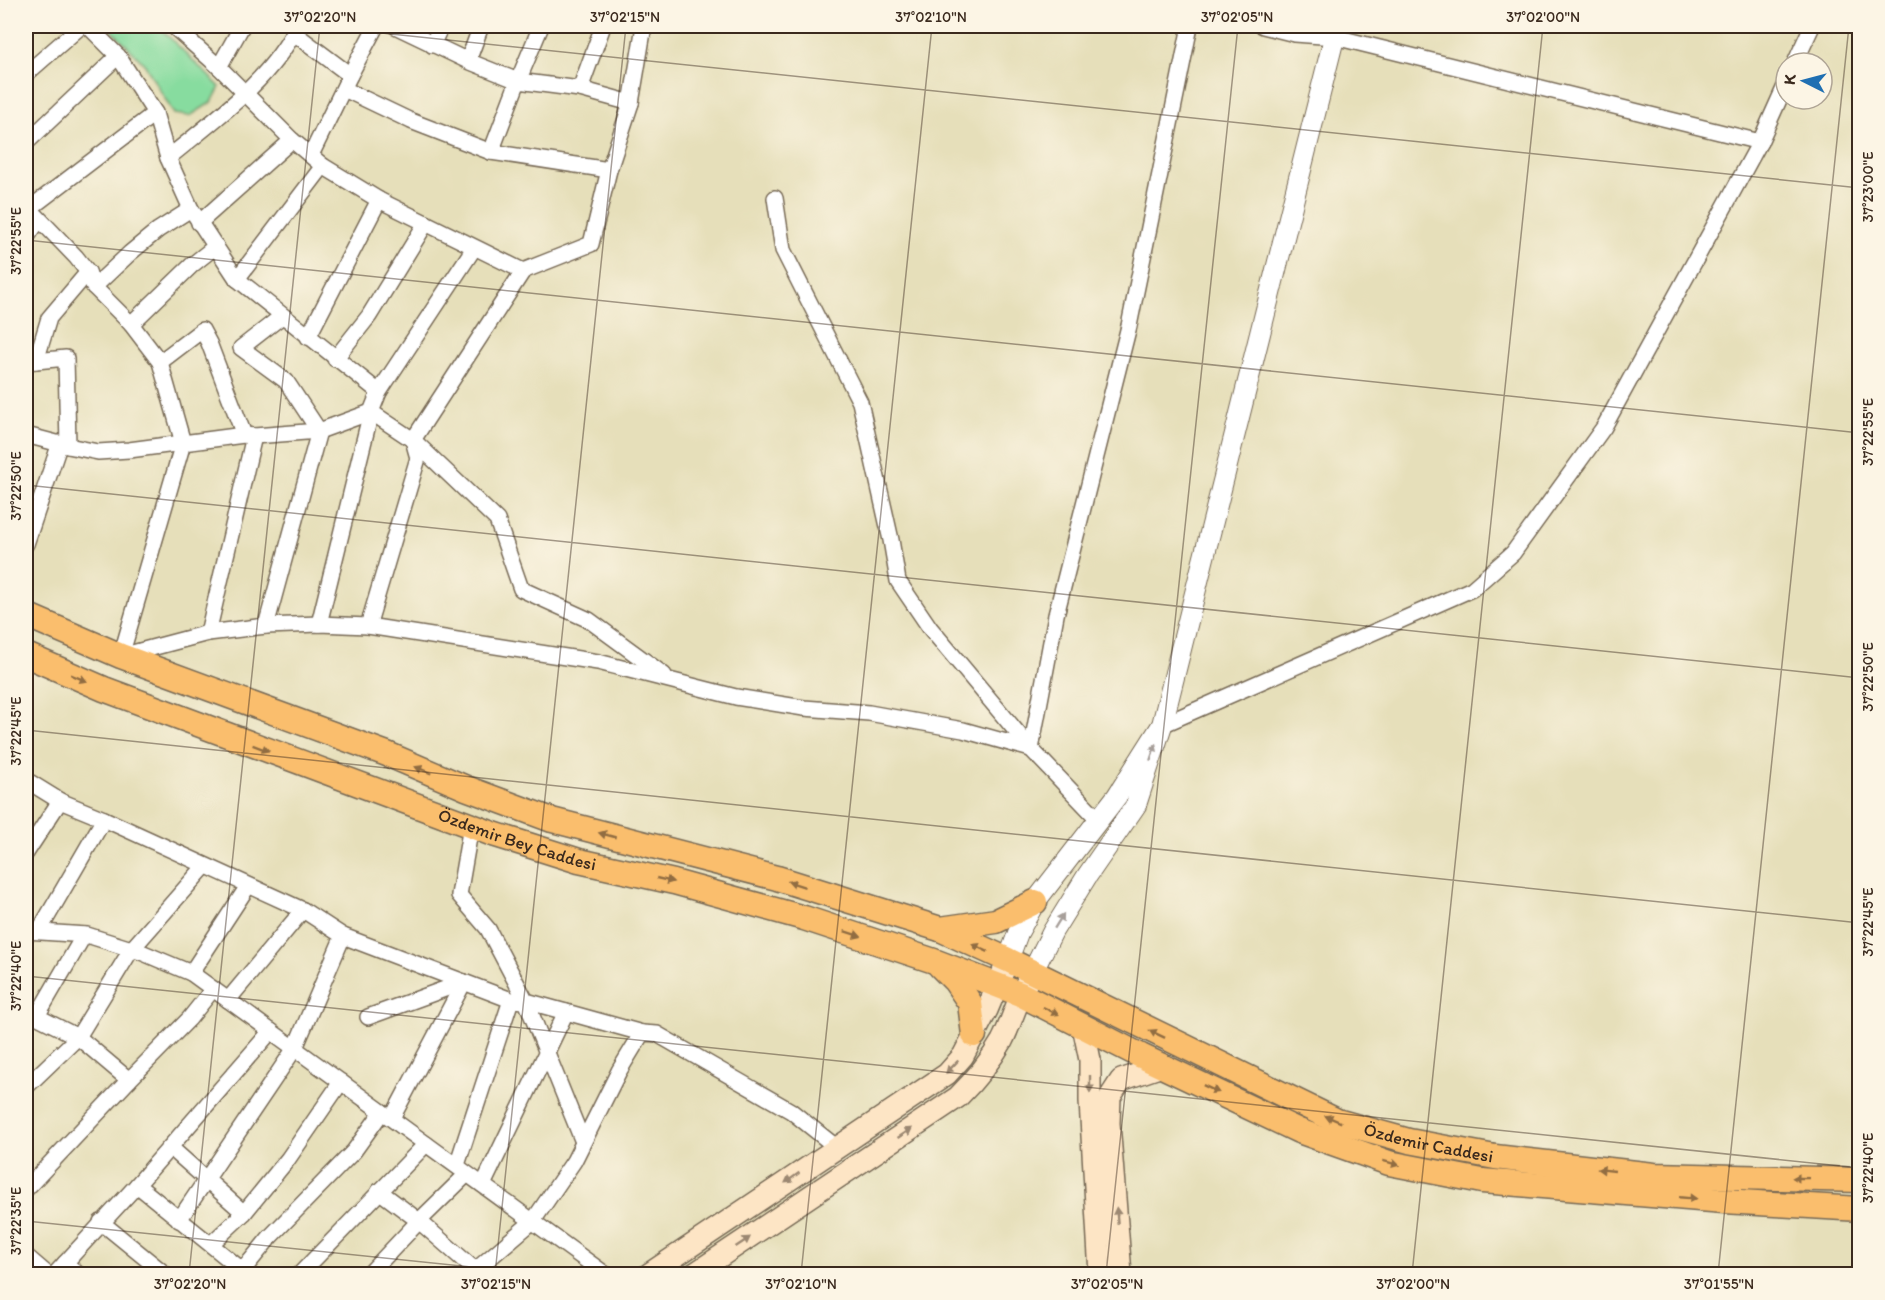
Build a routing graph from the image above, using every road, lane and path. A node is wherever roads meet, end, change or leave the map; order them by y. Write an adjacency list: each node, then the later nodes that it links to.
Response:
1 (81, 26): 22 (street)
2 (88, 26): 19 (street)
3 (242, 26): 21 (street)
4 (376, 26): 23 (street)
5 (394, 26): 17 (street)
6 (441, 26): 17 (street)
7 (481, 26): 20 (street)
8 (541, 26): 24 (street)
9 (603, 26): 25 (street)
10 (644, 26): 28 (street)
11 (1190, 26): 76 (street)
12 (1263, 26): 16 (street)
13 (1812, 26): 18 (street)
14 (177, 27): 21 (street)
15 (296, 29): 23 (street); 27 (street)
16 (1336, 31): 32 (street); 75 (street)
17 (432, 45): 20 (street)
18 (1801, 51)
19 (118, 56): 30 (street); 33 (street)
20 (468, 61): 24 (street)
21 (219, 67): 27 (street)
22 (26, 74)
23 (350, 75): 26 (street)
24 (518, 81): 25 (street); 34 (street)
25 (580, 88): 28 (street)
26 (344, 89): 34 (street); 35 (street)
27 (245, 95): 31 (street); 36 (street)
28 (631, 103): 38 (street)
29 (1774, 111): 32 (street)
30 (155, 113): 36 (street); 42 (street)
31 (292, 140): 35 (street); 43 (street)
32 (1760, 142): 75 (street)
33 (26, 143)
34 (492, 152): 38 (street)
35 (311, 155): 37 (street)
36 (168, 158): 41 (street)
37 (323, 166): 40 (street); 50 (street)
38 (609, 170): 48 (street)
39 (775, 198): 76 (street)
40 (379, 200): 44 (street); 54 (street)
41 (191, 209): 43 (street); 51 (street)
42 (31, 212): 45 (street); 49 (street)
43 (199, 223): 46 (street)
44 (426, 223): 47 (street); 55 (street)
45 (26, 238)
46 (216, 246): 50 (street); 53 (street)
47 (474, 248): 48 (street); 58 (street)
48 (523, 271): 63 (street)
49 (88, 272): 51 (street); 56 (street)
50 (237, 279): 52 (street)
51 (94, 287): 53 (street)
52 (282, 316): 54 (street); 60 (street)
53 (131, 324): 57 (street)
54 (308, 337): 55 (street)
55 (335, 359): 58 (street)
56 (31, 362): 65 (street)
57 (160, 362): 62 (street); 64 (street)
58 (379, 392): 59 (street)
59 (371, 412): 60 (street); 63 (street); 68 (street)
60 (319, 431): 62 (street); 69 (street)
61 (26, 435): 65 (street)
62 (249, 435): 64 (street); 71 (street)
63 (413, 440): 70 (street); 74 (street)
64 (183, 444): 65 (street); 73 (street)
65 (64, 445): 66 (street)
66 (26, 544)
67 (26, 615): 73 (main road, Özdemir Caddesi)
68 (319, 624): 69 (street); 70 (street)
69 (266, 626): 71 (street)
70 (368, 626): 74 (street)
71 (208, 633): 73 (street)
72 (26, 655): 81 (main road, Özdemir Bey Caddesi, one-way to 81)
73 (121, 656): 87 (main road, Özdemir Caddesi, one-way to 73)
74 (672, 681): 76 (street)
75 (1162, 725): 80 (street); 95 (street, one-way to 75)
76 (1031, 748): 80 (street)
77 (26, 780): 78 (street)
78 (60, 801): 79 (street); 82 (street)
79 (104, 819): 83 (street); 88 (street)
80 (1099, 820): 85 (street)
81 (471, 826): 93 (main road, Özdemir Bey Caddesi, one-way to 93); 101 (street)
82 (26, 853)
83 (205, 866): 84 (street); 91 (street)
84 (248, 886): 86 (street); 94 (street)
85 (1035, 902): 87 (main road); 92 (street)
86 (303, 910): 90 (street); 100 (street)
87 (940, 929): 92 (main road, Özdemir Caddesi, one-way to 87)
88 (29, 932): 89 (street)
89 (84, 935): 91 (street); 103 (street)
90 (344, 936): 96 (street); 110 (street)
91 (131, 950): 94 (street); 109 (street)
92 (1008, 960): 95 (main road, Özdemir Caddesi); 97 (main road)
93 (934, 961): 97 (main road, Özdemir Bey Caddesi); 108 (main road)
94 (191, 973): 98 (street)
95 (1032, 973): 99 (main road); 123 (main road, Özdemir Caddesi, one-way to 95)
96 (464, 982): 101 (street); 104 (street); 116 (street)
97 (997, 985): 99 (main road, Özdemir Bey Caddesi); 108 (main road)
98 (213, 989): 100 (street); 113 (street)
99 (1020, 994): 105 (main road, Özdemir Bey Caddesi, one-way to 105); 146 (main road, one-way to 99)
100 (228, 1000): 106 (street)
101 (519, 1000): 102 (street); 111 (street); 121 (street)
102 (566, 1012): 107 (street); 111 (street)
103 (31, 1013): 109 (street)
104 (368, 1017)
105 (1083, 1026): 112 (main road, Özdemir Caddesi); 147 (main road, one-way to 147)
106 (271, 1031): 110 (street); 119 (street)
107 (642, 1033): 117 (street); 120 (street)
108 (974, 1035): 120 (main road, one-way to 120)
109 (78, 1037): 113 (street); 115 (street)
110 (294, 1048): 114 (street); 122 (street)
111 (547, 1051): 117 (street); 125 (street)
112 (1162, 1066): 128 (main road, Özdemir Caddesi, one-way to 128); 148 (main road, one-way to 112)
113 (129, 1080): 126 (street)
114 (341, 1082): 116 (street); 129 (street)
115 (26, 1087)
116 (387, 1115): 118 (street); 137 (street)
117 (583, 1142): 132 (street)
118 (426, 1144): 121 (street); 127 (street)
119 (170, 1147): 122 (street); 124 (street)
120 (836, 1147): 145 (main road, one-way to 145)
121 (461, 1170): 125 (street); 131 (street)
122 (207, 1180): 129 (street); 130 (street)
123 (1860, 1180)
124 (136, 1185): 130 (street); 133 (street)
125 (483, 1185): 132 (street)
126 (26, 1189)
127 (379, 1191): 131 (street); 142 (street)
128 (1860, 1209)
129 (244, 1213): 134 (street)
130 (179, 1220): 134 (street)
131 (419, 1221): 138 (street); 143 (street)
132 (533, 1221): 138 (street); 144 (street)
133 (101, 1222): 136 (street); 141 (street)
134 (211, 1244): 137 (street)
135 (26, 1256): 139 (street)
136 (60, 1269): 140 (street)
137 (245, 1272)
138 (473, 1272)
139 (46, 1275)
140 (78, 1275)
141 (165, 1275)
142 (300, 1275)
143 (369, 1275)
144 (605, 1275)
145 (649, 1275)
146 (694, 1275)
147 (1100, 1275)
148 (1122, 1275)

